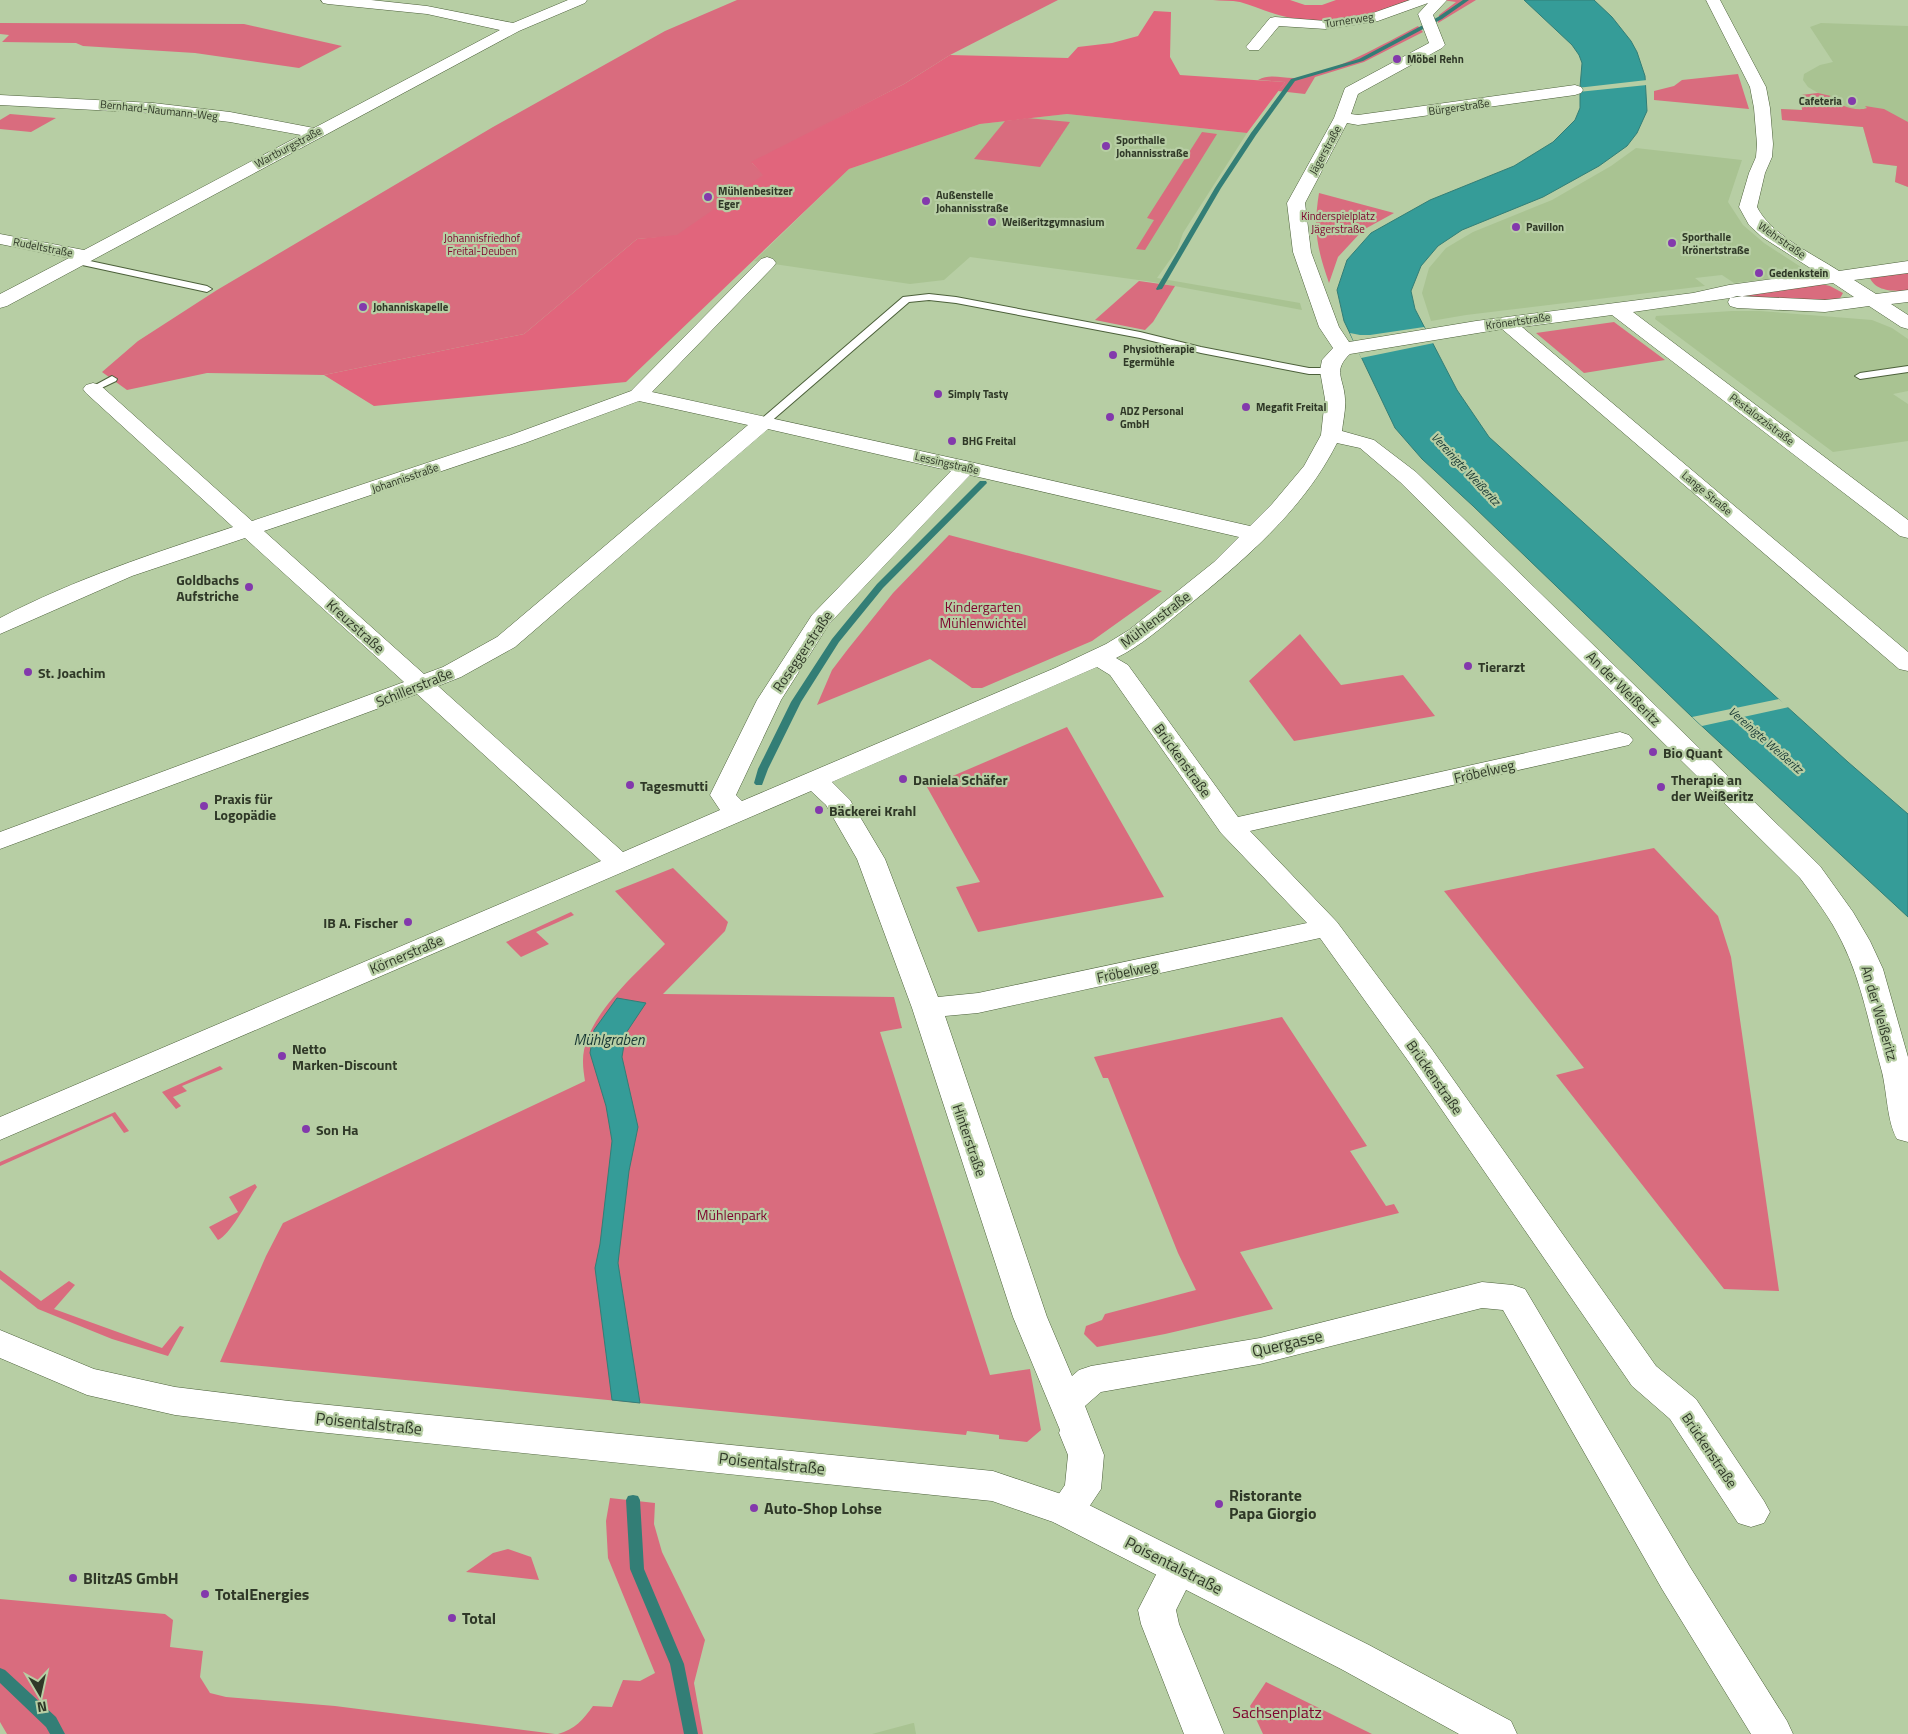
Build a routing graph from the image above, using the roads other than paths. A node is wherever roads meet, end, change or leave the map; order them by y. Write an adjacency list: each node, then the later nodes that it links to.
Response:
1 (328, 0): 6 (street)
2 (580, 0): 6 (street, Wartburgstraße)
3 (1424, 0): 7 (street, Turnerweg)
4 (1440, 0): 10 (street, Jägerstraße)
5 (1713, 0): 16 (street, Wehrstraße)
6 (514, 28): 11 (street, Wartburgstraße)
7 (1254, 47)
8 (1575, 90): 10 (street, Bürgerstraße)
9 (0, 100): 11 (street, Bernhard-Naumann-Weg)
10 (1342, 118): 25 (street, Jägerstraße)
11 (316, 133): 13 (street, Wartburgstraße)
12 (0, 239): 13 (street, Rudeltstraße)
13 (81, 259): 17 (lane); 21 (street, Wartburgstraße)
14 (766, 263): 30 (street, Johannisstraße)
15 (1908, 267): 16 (street, Krönertstraße)
16 (1836, 276): 19 (street, Krönertstraße); 20 (street, Wehrstraße)
17 (207, 289)
18 (1908, 296): 20 (street, Krönertstraße)
19 (1693, 299): 20 (street, Krönertstraße); 22 (street, Krönertstraße)
20 (1872, 300): 24 (street, Wehrstraße)
21 (0, 302)
22 (1615, 308): 23 (street, Krönertstraße); 35 (street, Pestalozzistraße)
23 (1506, 323): 25 (street, Krönertstraße); 39 (street, Lange Straße)
24 (1908, 323)
25 (1350, 347): 27 (street)
26 (1908, 369): 28 (lane)
27 (1330, 371): 31 (lane); 32 (street, Mühlenstraße)
28 (1860, 376)
29 (102, 384): 34 (street, Kreuzstraße)
30 (638, 395): 31 (street, Lessingstraße); 34 (street, Johannisstraße)
31 (764, 422): 33 (street, Lessingstraße); 40 (street, Schillerstraße)
32 (1331, 435): 36 (street, Mühlenstraße); 50 (street, An der Weißeritz)
33 (966, 467): 36 (street, Lessingstraße); 43 (street, Roseggerstraße)
34 (250, 529): 37 (street, Johannisstraße); 40 (street, Kreuzstraße)
35 (1908, 531)
36 (1256, 534): 38 (street, Mühlenstraße)
37 (0, 628)
38 (1099, 658): 42 (street, Mühlenstraße); 44 (street, Brückenstraße)
39 (1908, 664)
40 (420, 685): 45 (street, Schillerstraße); 46 (street, Kreuzstraße)
41 (1620, 740): 44 (street, Fröbelweg)
42 (813, 780): 43 (street, Körnerstraße); 48 (street, Hinterstraße)
43 (738, 812): 46 (street, Körnerstraße)
44 (1231, 827): 47 (street, Brückenstraße)
45 (0, 841)
46 (620, 863): 49 (street, Körnerstraße)
47 (1327, 928): 48 (street, Fröbelweg); 54 (street, Brückenstraße)
48 (927, 1008): 52 (street, Hinterstraße)
49 (0, 1129)
50 (1908, 1131)
51 (0, 1343): 53 (street, Poisentalstraße)
52 (1066, 1401): 53 (street, Hinterstraße); 58 (street, Quergasse)
53 (1066, 1511): 55 (street, Poisentalstraße)
54 (1751, 1512)
55 (1178, 1568): 56 (street); 57 (street, Poisentalstraße)
56 (1204, 1734)
57 (1497, 1734)
58 (1773, 1734)

